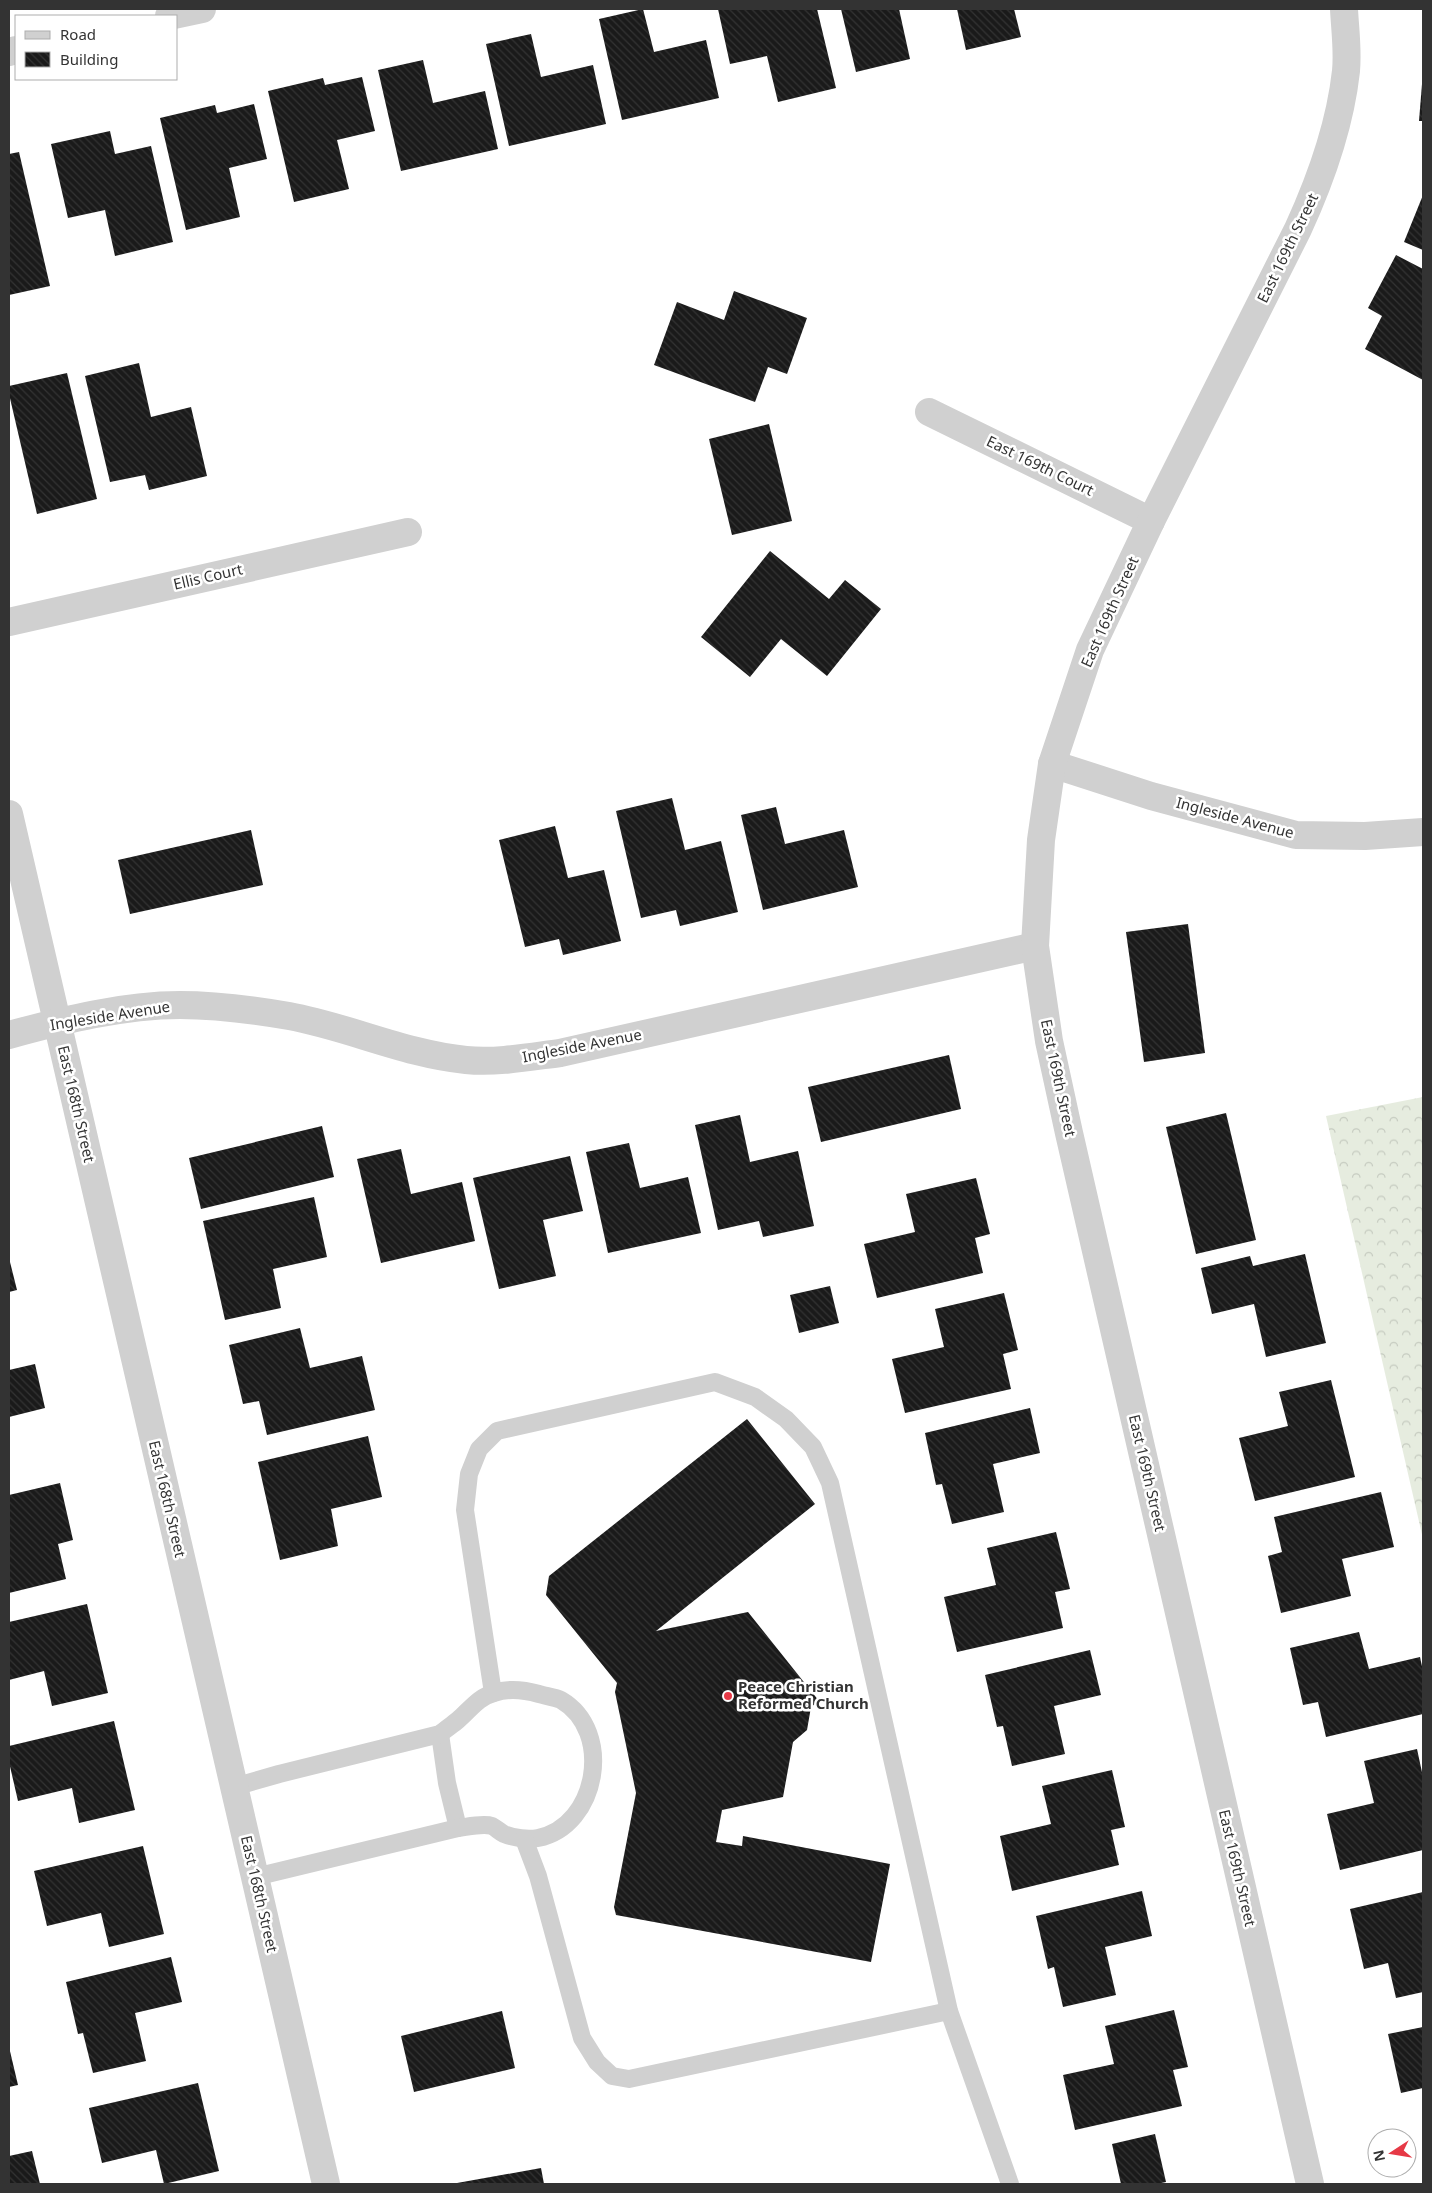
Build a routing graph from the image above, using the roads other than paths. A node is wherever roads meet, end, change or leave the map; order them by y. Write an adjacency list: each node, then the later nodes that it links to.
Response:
1 (202, 9): 3 (street)
2 (1344, 9): 5 (street, East 169th Street)
3 (173, 15)
4 (929, 412): 5 (street, East 169th Court)
5 (1151, 521): 8 (street, East 169th Street)
6 (408, 532): 7 (street, Ellis Court)
7 (9, 622)
8 (1052, 764): 10 (street, Ingleside Avenue); 11 (street, East 169th Street)
9 (9, 814): 12 (street, East 168th Street)
10 (1423, 832)
11 (1035, 946): 12 (street, Ingleside Avenue); 23 (street, East 169th Street)
12 (57, 1022): 13 (street, Ingleside Avenue); 16 (street, East 168th Street)
13 (9, 1035)
14 (493, 1693): 15 (lane); 18 (lane); 20 (lane)
15 (440, 1734): 16 (lane); 17 (lane)
16 (234, 1787): 19 (street, East 168th Street)
17 (458, 1828): 18 (lane); 19 (lane)
18 (524, 1839): 20 (lane)
19 (255, 1877): 21 (street, East 168th Street)
20 (949, 2011): 22 (lane)
21 (326, 2184)
22 (1010, 2184)
23 (1310, 2184)

